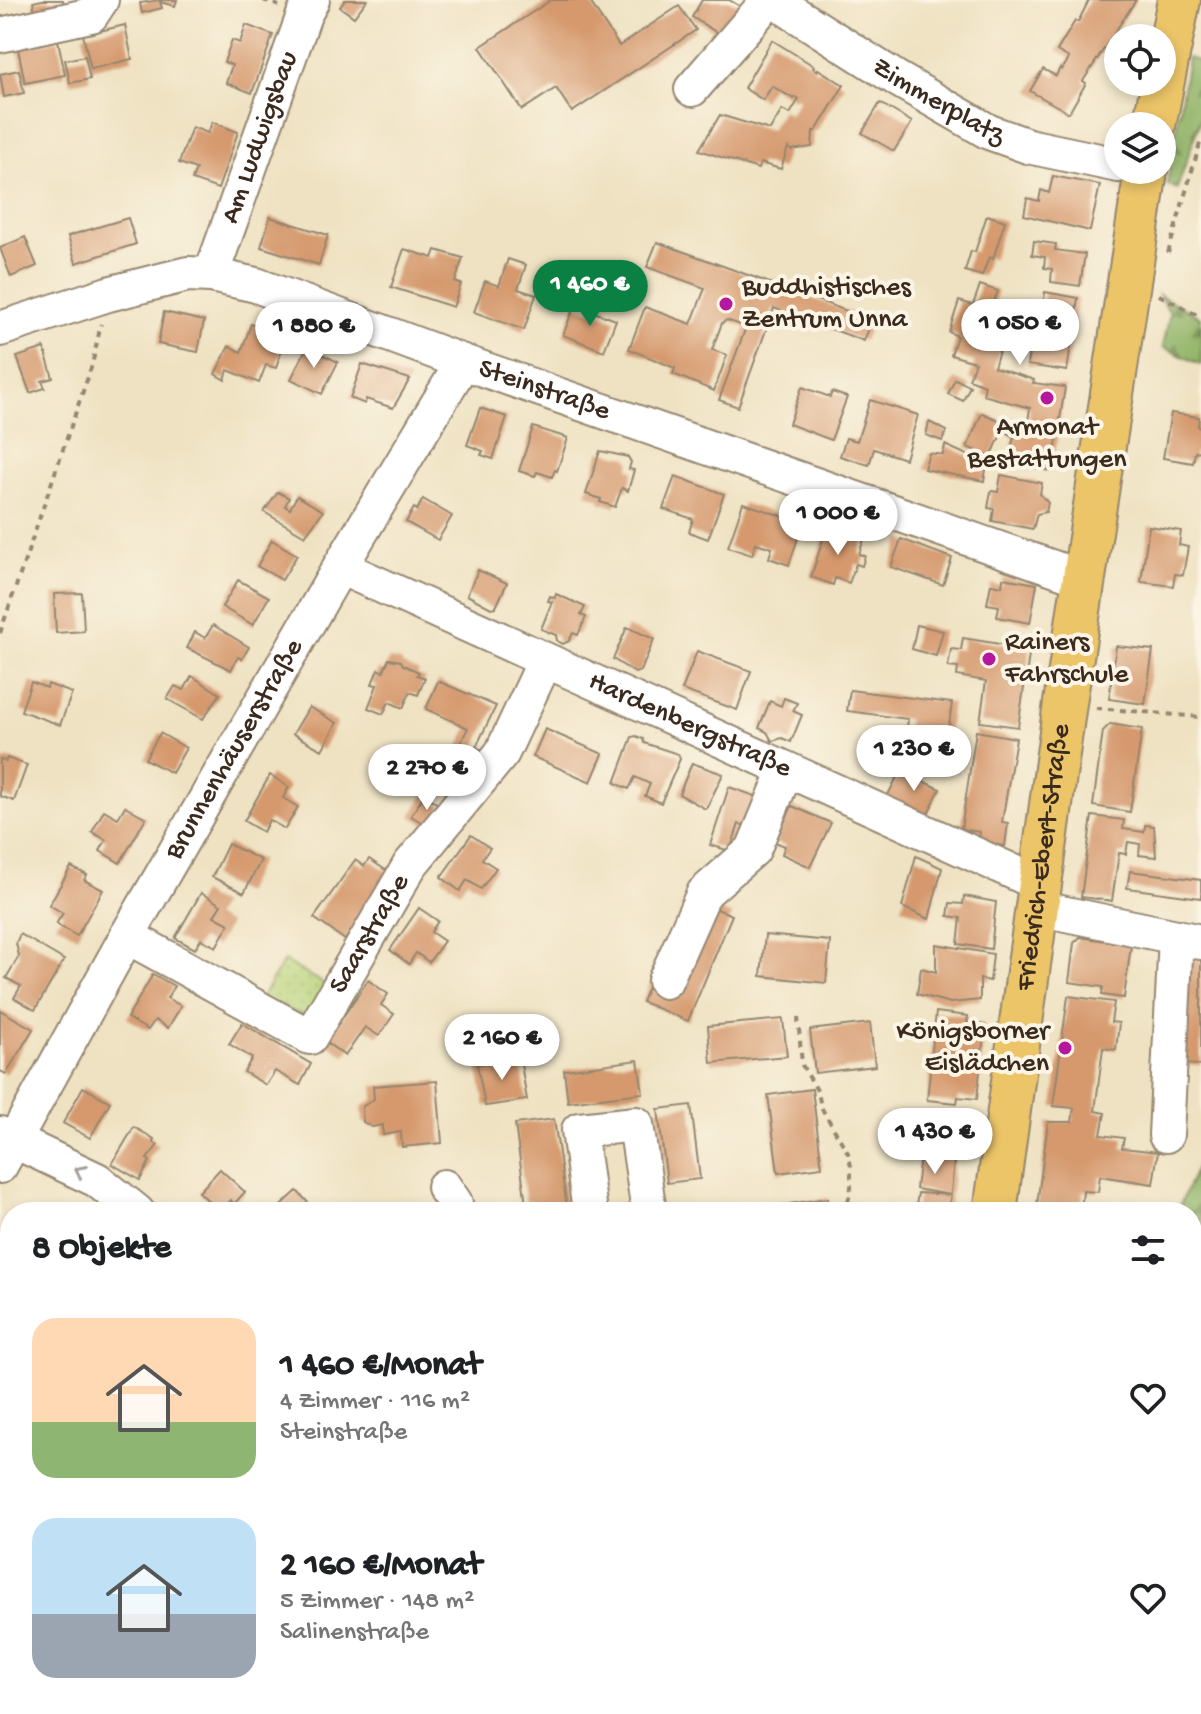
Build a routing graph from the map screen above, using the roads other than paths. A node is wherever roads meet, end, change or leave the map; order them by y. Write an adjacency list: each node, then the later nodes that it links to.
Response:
1 (101, 0): 5 (street)
2 (312, 0): 10 (street, Am Ludwigsbau)
3 (771, 0): 6 (street); 8 (street, Zimmerplatz)
4 (1179, 0): 7 (main road)
5 (0, 35)
6 (692, 89)
7 (1157, 112)
8 (1104, 162)
9 (1144, 184): 14 (main road, Friedrich-Ebert-Straße)
10 (211, 275): 11 (street, Steinstraße); 12 (street, Steinstraße)
11 (0, 329)
12 (463, 362): 13 (street, Brunnenhäuserstraße); 14 (street, Steinstraße)
13 (340, 567): 15 (street, Hardenbergstraße); 18 (street, Brunnenhäuserstraße)
14 (1085, 579): 17 (main road, Friedrich-Ebert-Straße)
15 (545, 661): 16 (street, Hardenbergstraße); 18 (street, Saarstraße)
16 (786, 770): 17 (street, Hardenbergstraße); 20 (street)
17 (1039, 896): 19 (street, Hardenbergstraße); 26 (main road, Friedrich-Ebert-Straße)
18 (127, 936): 22 (street, Brunnenhäuserstraße)
19 (1188, 939): 21 (street)
20 (665, 981)
21 (1166, 1135)
22 (5, 1147): 23 (street, one-way to 22)
23 (124, 1202)
24 (589, 1202): 25 (street)
25 (648, 1202)
26 (996, 1202)

